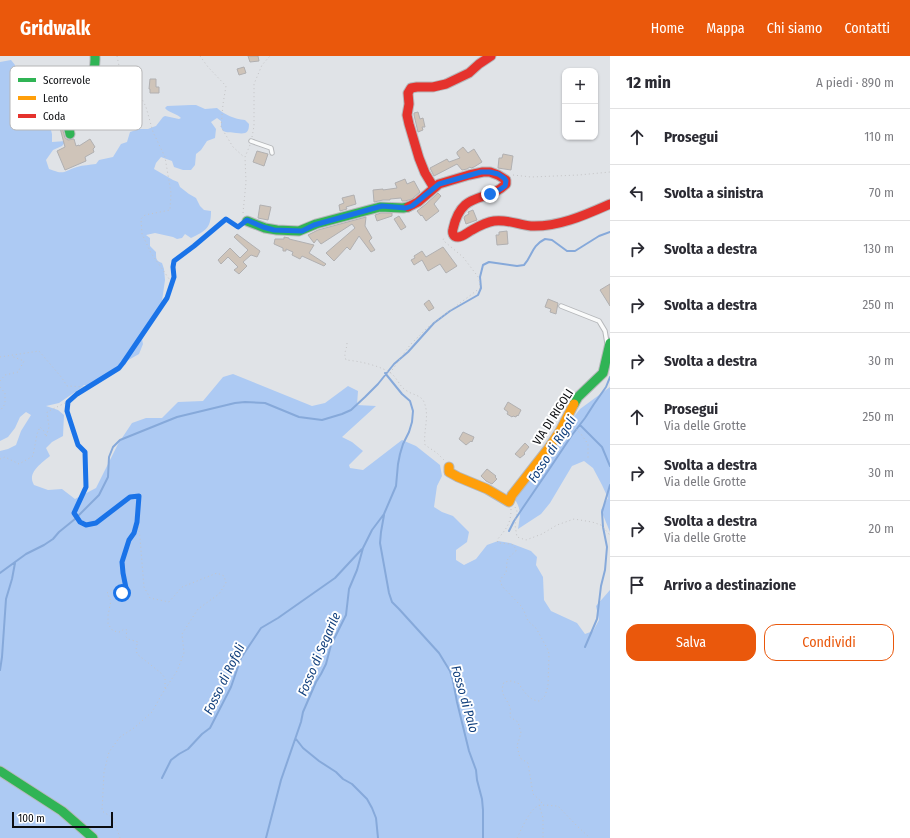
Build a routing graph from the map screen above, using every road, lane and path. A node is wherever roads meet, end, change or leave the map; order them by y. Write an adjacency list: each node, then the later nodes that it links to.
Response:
1 (95, 56): 5 (street)
2 (117, 56): 6 (path)
3 (200, 56): 12 (path)
4 (491, 56): 15 (street)
5 (95, 66)
6 (119, 66)
7 (142, 99): 19 (path)
8 (69, 130): 9 (street)
9 (70, 134)
10 (251, 141): 11 (lane)
11 (272, 153)
12 (245, 157)
13 (610, 172): 14 (path)
14 (504, 178): 15 (street); 16 (street)
15 (434, 188): 17 (street)
16 (610, 204)
17 (247, 220): 19 (path)
18 (443, 240): 25 (path)
19 (172, 284): 28 (path)
20 (561, 306): 22 (lane)
21 (347, 343): 25 (path)
22 (609, 345): 31 (street, VIA DI RIGOLI)
23 (10, 356): 24 (path); 26 (path); 28 (path)
24 (0, 357)
25 (390, 373): 34 (path)
26 (0, 381)
27 (0, 387): 30 (path)
28 (88, 388): 29 (path)
29 (68, 402): 33 (path); 36 (path)
30 (0, 411)
31 (566, 418): 32 (path); 35 (street, VIA DI RIGOLI)
32 (588, 458)
33 (0, 459)
34 (449, 467): 35 (street)
35 (510, 502): 37 (path); 40 (path)
36 (137, 522): 38 (path); 38 (path)
37 (610, 537)
38 (165, 688): 42 (path)
39 (0, 771): 41 (street)
40 (539, 805): 43 (path); 44 (path); 45 (path)
41 (93, 838)
42 (120, 838)
43 (517, 838)
44 (543, 838)
45 (590, 838)

